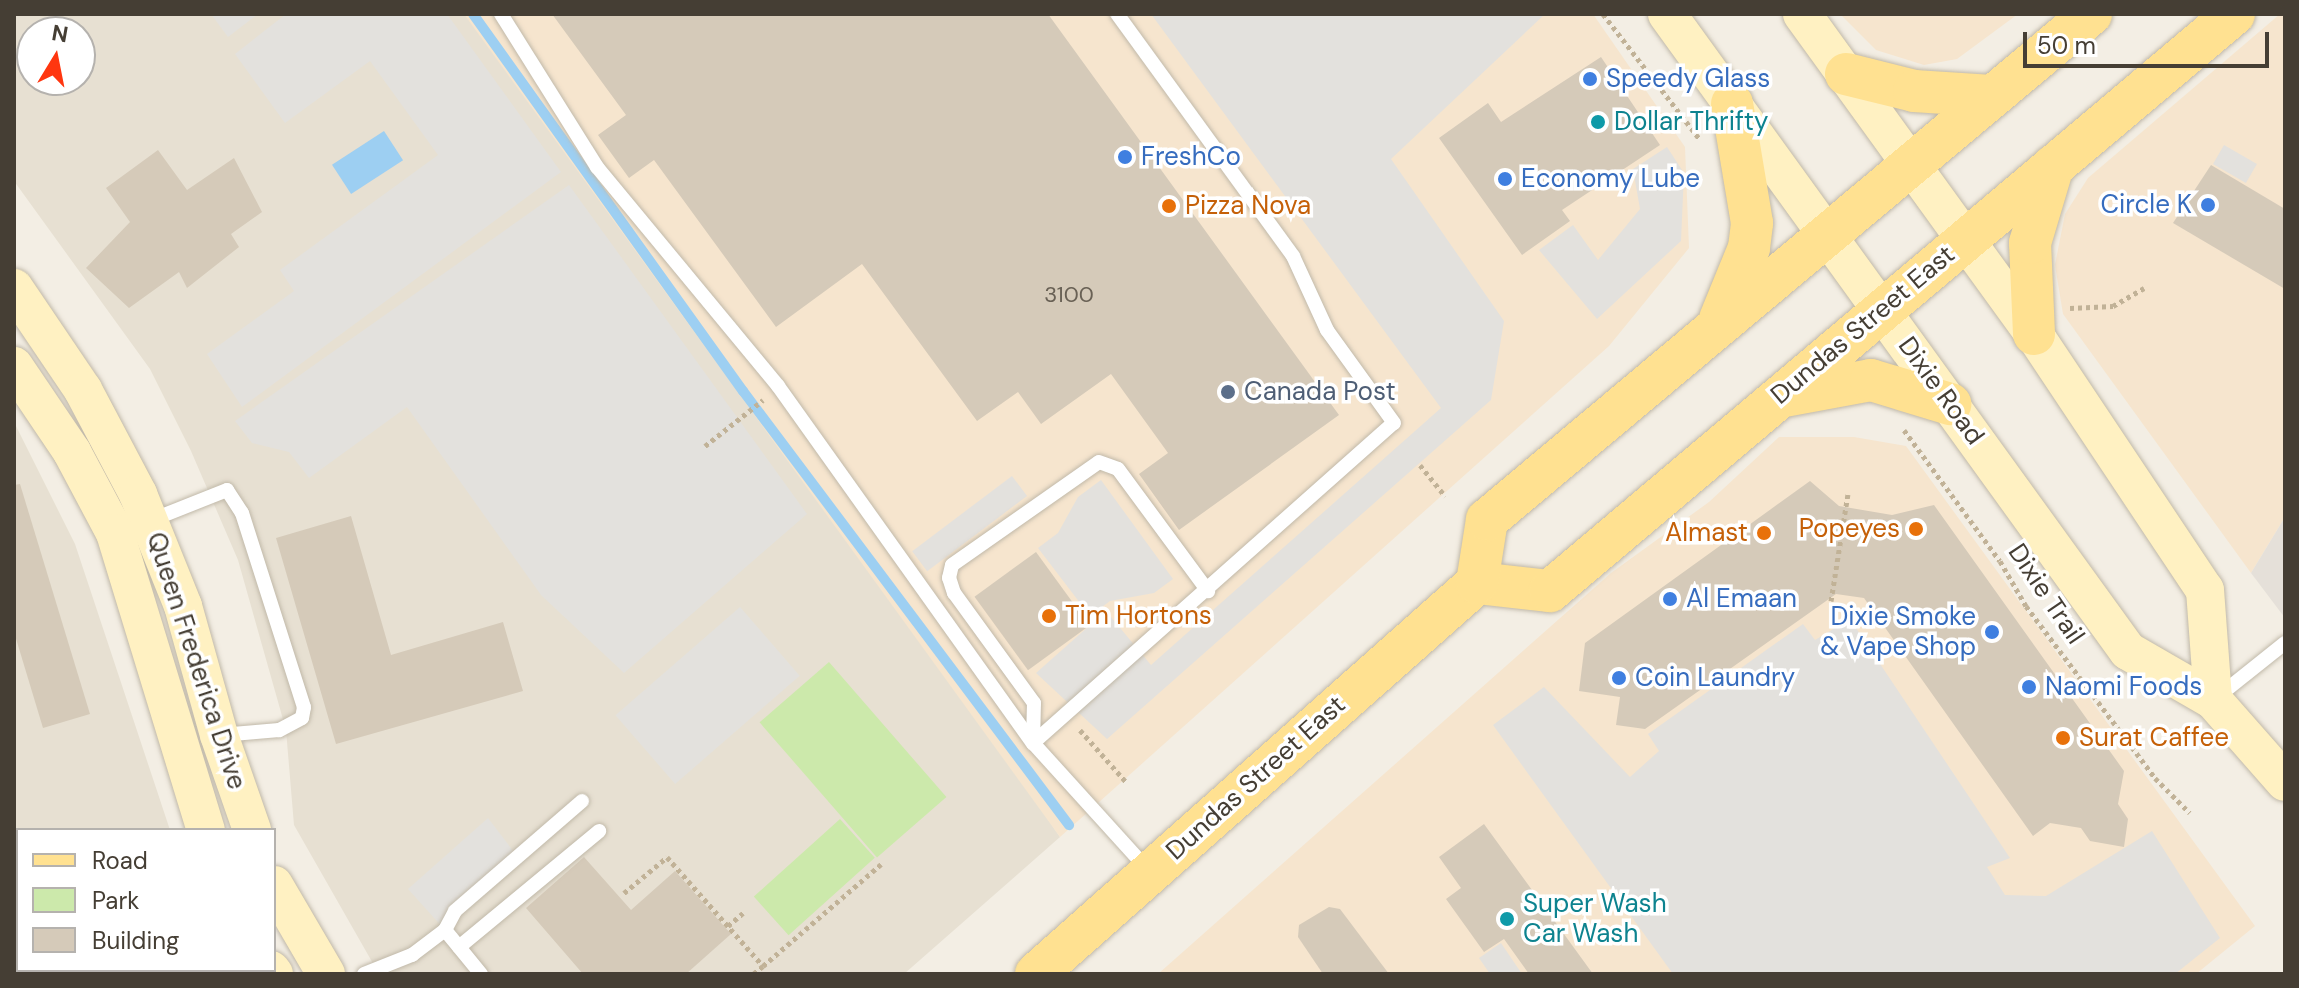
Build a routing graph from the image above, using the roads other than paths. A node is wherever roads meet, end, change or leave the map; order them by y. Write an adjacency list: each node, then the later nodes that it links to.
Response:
1 (501, 14): 27 (lane)
2 (1117, 14): 23 (lane)
3 (1667, 14): 9 (main road, Dixie Road)
4 (1802, 14): 7 (main road)
5 (2234, 14): 11 (main road, Dundas Street East)
6 (2073, 24): 8 (main road)
7 (1846, 74): 8 (main road); 10 (main road)
8 (1992, 96): 10 (main road)
9 (1732, 104): 12 (main road, Dixie Road); 17 (main road)
10 (1912, 164): 12 (main road); 13 (main road)
11 (2053, 166): 13 (main road, Dundas Street East); 16 (main road)
12 (1827, 235): 15 (main road, Dixie Road); 17 (main road)
13 (1966, 238): 15 (main road, Dundas Street East); 16 (main road)
14 (14, 288): 21 (main road, Queen Frederica Drive)
15 (1881, 309): 19 (main road, Dundas Street East); 20 (main road, Dixie Road)
16 (2044, 322): 25 (main road)
17 (1717, 327): 22 (main road)
18 (14, 366): 21 (main road, Queen Frederica Drive)
19 (1775, 398): 20 (main road); 22 (main road, Dundas Street East)
20 (1950, 404): 25 (main road, Dixie Road)
21 (132, 527): 26 (main road, Queen Frederica Drive); 26 (lane); 30 (main road, Queen Frederica Drive)
22 (1477, 583): 33 (main road, Dundas Street East)
23 (1208, 591): 27 (lane); 27 (lane)
24 (2285, 643): 25 (lane)
25 (2213, 700): 28 (main road, Dixie Road)
26 (219, 735): 31 (main road, Queen Frederica Drive)
27 (1033, 743): 33 (lane)
28 (2285, 782)
29 (582, 801): 35 (lane)
30 (206, 828)
31 (251, 828)
32 (599, 831): 36 (lane)
33 (1150, 873): 40 (main road, Dundas Street East)
34 (276, 895): 37 (main road)
35 (445, 930): 36 (lane); 38 (lane)
36 (459, 947): 39 (lane)
37 (326, 974)
38 (364, 974)
39 (481, 974)
40 (1036, 974)

